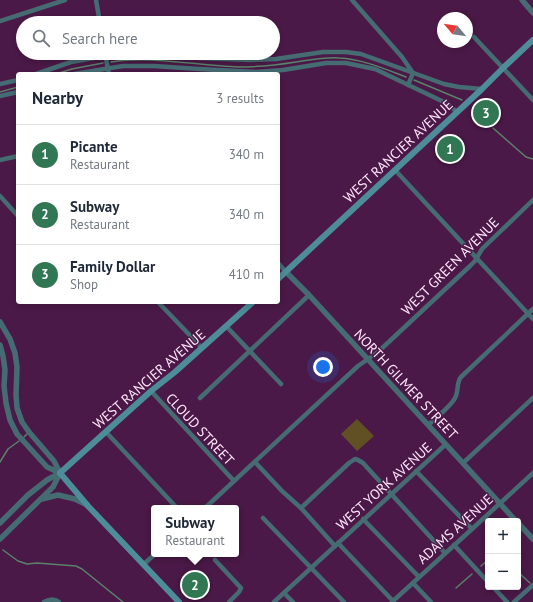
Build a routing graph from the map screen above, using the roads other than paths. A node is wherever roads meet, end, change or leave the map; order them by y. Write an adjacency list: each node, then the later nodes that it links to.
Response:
1 (65, 0): 7 (street)
2 (96, 0): 6 (street)
3 (352, 0): 20 (street)
4 (522, 0): 5 (street)
5 (533, 13)
6 (99, 16)
7 (0, 21)
8 (474, 37): 14 (street)
9 (533, 40): 14 (main road, WEST RANCIER AVENUE)
10 (280, 58): 20 (street)
11 (80, 60): 15 (street)
12 (106, 60): 13 (street)
13 (108, 68): 16 (street); 17 (street); 18 (street)
14 (502, 68): 24 (main road, WEST RANCIER AVENUE); 27 (street)
15 (42, 72)
16 (85, 72)
17 (109, 72)
18 (242, 72)
19 (265, 72): 23 (street)
20 (412, 73): 23 (street); 24 (street)
21 (16, 80): 22 (street)
22 (0, 84)
23 (408, 85): 28 (street)
24 (482, 89): 28 (main road, WEST RANCIER AVENUE)
25 (16, 92): 26 (street)
26 (0, 96)
27 (533, 100)
28 (457, 112): 31 (main road, WEST RANCIER AVENUE)
29 (16, 156): 30 (street)
30 (0, 160)
31 (395, 170): 35 (street); 37 (main road, WEST RANCIER AVENUE)
32 (0, 196): 34 (street)
33 (533, 200): 35 (street, WEST GREEN AVENUE)
34 (16, 214)
35 (476, 258): 43 (street); 50 (street, WEST GREEN AVENUE)
36 (280, 265): 37 (street, NORTH GILMER STREET)
37 (286, 272): 38 (main road, WEST RANCIER AVENUE); 39 (street, NORTH GILMER STREET)
38 (280, 277)
39 (309, 295): 49 (street); 50 (street, NORTH GILMER STREET)
40 (160, 304): 48 (street)
41 (250, 304): 46 (main road, WEST RANCIER AVENUE)
42 (533, 309): 43 (street)
43 (528, 314): 44 (street); 55 (street)
44 (533, 319)
45 (1, 324): 61 (street)
46 (226, 326): 48 (main road, WEST RANCIER AVENUE); 49 (street)
47 (0, 345): 61 (street)
48 (202, 348): 52 (main road, WEST RANCIER AVENUE)
49 (250, 350): 51 (street); 53 (street)
50 (367, 360): 55 (street, NORTH GILMER STREET); 58 (street, WEST GREEN AVENUE)
51 (281, 384)
52 (151, 392): 56 (main road, WEST RANCIER AVENUE); 63 (street, CLOUD STREET)
53 (200, 398)
54 (533, 398): 59 (street)
55 (428, 425): 57 (street, NORTH GILMER STREET)
56 (106, 432): 61 (main road, WEST RANCIER AVENUE); 67 (street)
57 (446, 444): 59 (street, NORTH GILMER STREET); 60 (street, WEST YORK AVENUE)
58 (255, 462): 63 (street, WEST GREEN AVENUE); 70 (street)
59 (463, 463): 66 (street, NORTH GILMER STREET)
60 (416, 471): 64 (street, WEST YORK AVENUE); 76 (street)
61 (60, 473): 65 (street); 69 (main road); 74 (street)
62 (533, 473): 66 (street, ADAMS AVENUE)
63 (234, 481): 68 (street, WEST GREEN AVENUE)
64 (391, 494): 70 (street); 73 (street, WEST YORK AVENUE); 81 (street)
65 (42, 499): 69 (street); 77 (street)
66 (500, 503): 72 (street, NORTH GILMER STREET); 76 (street, ADAMS AVENUE)
67 (174, 505)
68 (207, 505)
69 (88, 506): 84 (main road)
70 (300, 508): 79 (street)
71 (263, 518): 85 (street)
72 (513, 518)
73 (364, 520): 79 (street, WEST YORK AVENUE); 86 (street)
74 (0, 523)
75 (521, 526): 78 (street, NORTH GILMER STREET)
76 (472, 529): 80 (street, ADAMS AVENUE)
77 (0, 539)
78 (533, 539)
79 (336, 544): 85 (street, WEST YORK AVENUE); 99 (street)
80 (454, 545): 81 (street, ADAMS AVENUE); 87 (street)
81 (445, 553): 86 (street, ADAMS AVENUE)
82 (152, 557): 84 (street)
83 (215, 560): 95 (street)
84 (144, 564): 94 (main road)
85 (311, 568): 91 (street, WEST YORK AVENUE); 98 (street)
86 (419, 577): 88 (street, ADAMS AVENUE)
87 (485, 579)
88 (413, 583): 99 (street, ADAMS AVENUE); 100 (street)
89 (533, 585): 102 (street)
90 (496, 590): 101 (street)
91 (284, 593): 96 (street, WEST YORK AVENUE); 97 (street)
92 (44, 602): 93 (street)
93 (59, 602)
94 (180, 602)
95 (229, 602)
96 (274, 602)
97 (293, 602)
98 (344, 602)
99 (392, 602)
100 (431, 602)
101 (507, 602)
102 (514, 602)

